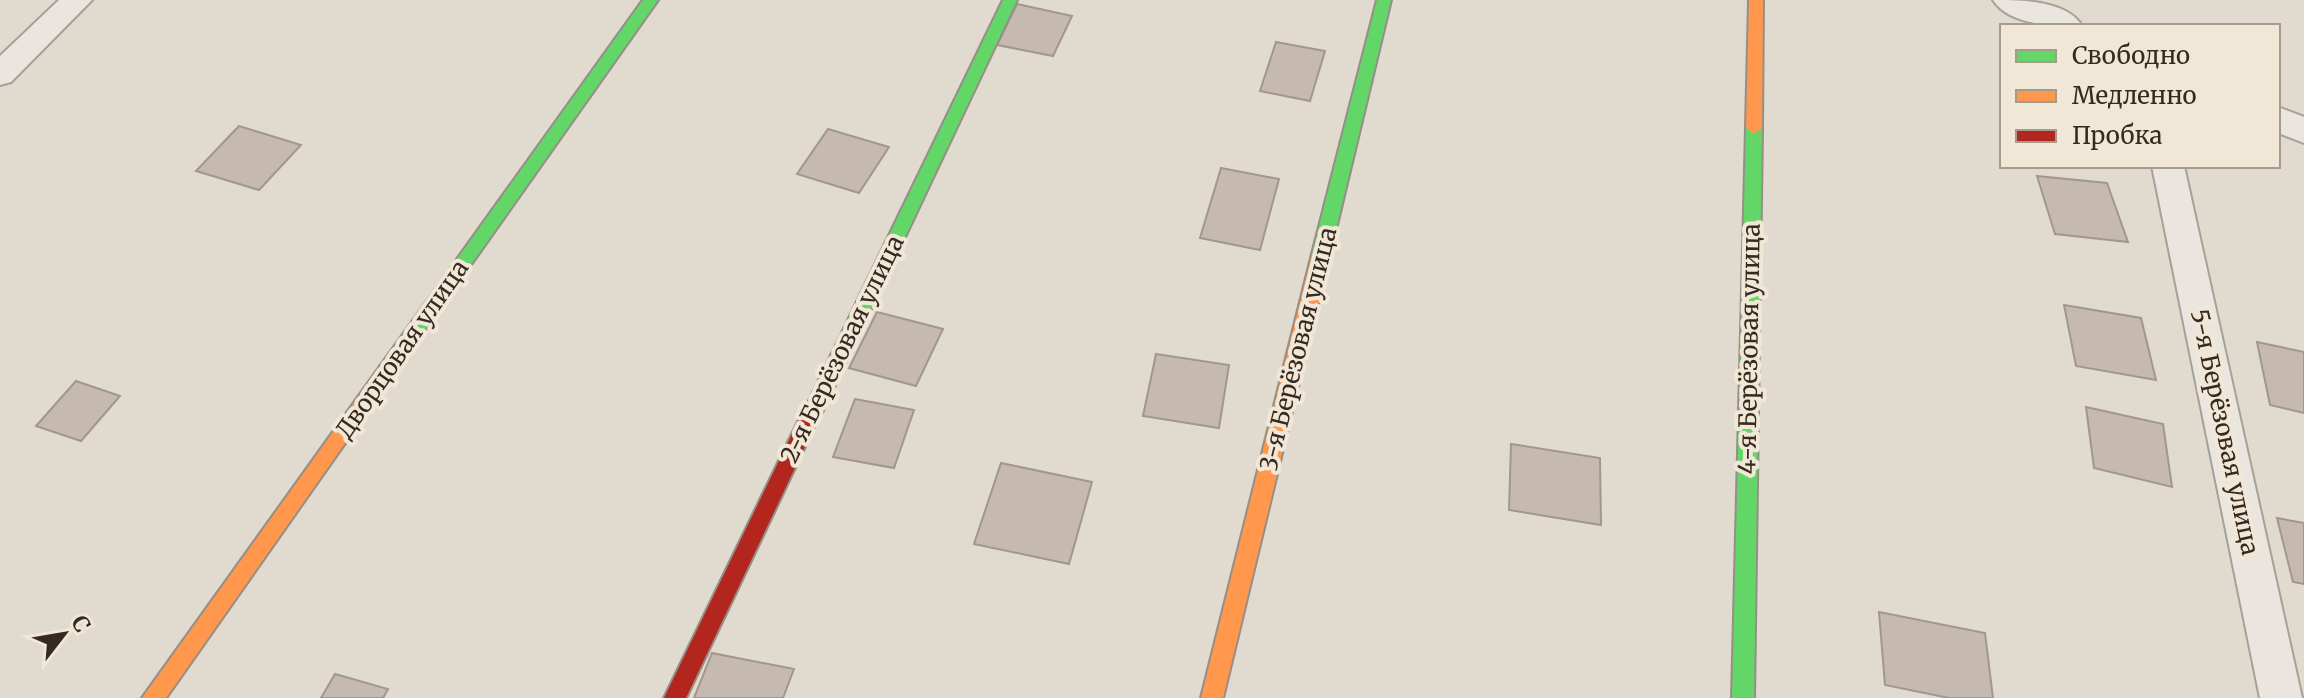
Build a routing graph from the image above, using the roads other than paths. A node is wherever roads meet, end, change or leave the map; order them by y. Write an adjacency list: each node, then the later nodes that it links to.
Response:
1 (77, 0): 8 (street)
2 (651, 0): 12 (street, Дворцовая улица)
3 (1010, 0): 13 (street, 2-я Берёзовая улица)
4 (1384, 0): 14 (street, 3-я Берёзовая улица)
5 (1756, 0): 15 (street, 4-я Берёзовая улица)
6 (2008, 0): 7 (street)
7 (2062, 24)
8 (0, 74)
9 (2280, 120): 10 (street)
10 (2304, 131)
11 (2168, 168): 16 (street, 5-я Берёзовая улица)
12 (153, 698)
13 (675, 698)
14 (1212, 698)
15 (1743, 698)
16 (2281, 698)

